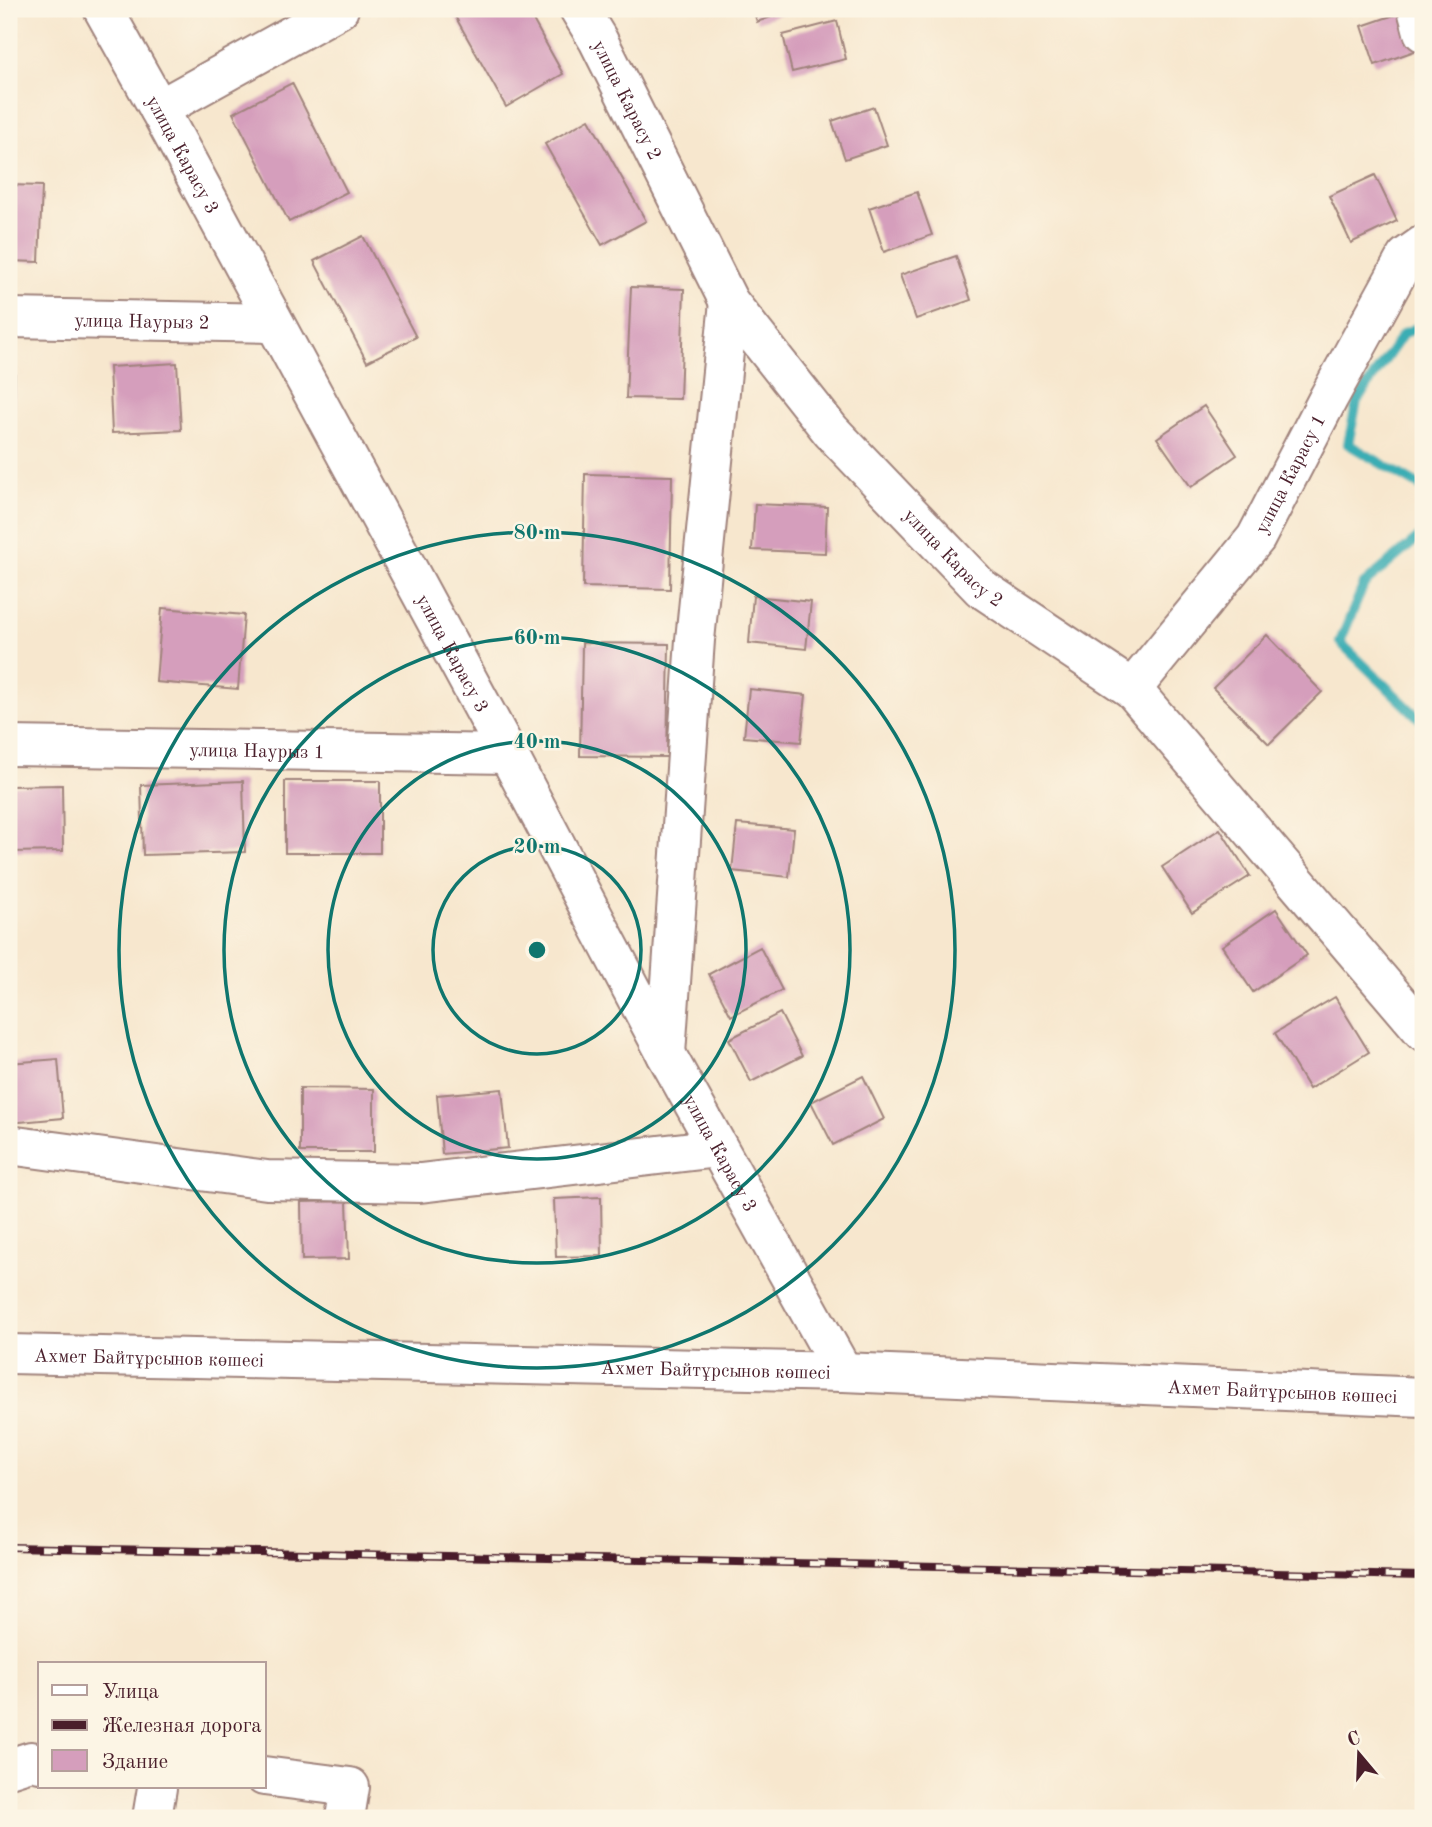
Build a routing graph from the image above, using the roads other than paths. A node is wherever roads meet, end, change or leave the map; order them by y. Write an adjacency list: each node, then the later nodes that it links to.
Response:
1 (103, 9): 6 (street, улица Карасу 3)
2 (339, 9): 6 (street)
3 (579, 9): 8 (street, улица Карасу 2)
4 (1417, 9): 5 (street)
5 (1423, 32)
6 (159, 108): 10 (street, улица Карасу 3)
7 (1423, 246): 11 (street, улица Карасу 1)
8 (729, 302): 11 (street, улица Карасу 2); 15 (street)
9 (9, 318): 10 (street, улица Наурыз 2)
10 (274, 323): 13 (street, улица Карасу 3)
11 (1132, 689): 14 (street, улица Карасу 2)
12 (9, 746): 13 (street, улица Наурыз 1)
13 (508, 754): 15 (street, улица Карасу 3)
14 (1423, 1031)
15 (666, 1054): 17 (street, улица Карасу 3)
16 (9, 1145): 17 (street)
17 (718, 1148): 19 (street, улица Карасу 3)
18 (9, 1354): 19 (street, Ахмет Байтұрсынов көшесі)
19 (843, 1372): 20 (street, Ахмет Байтұрсынов көшесі)
20 (1423, 1397)
21 (38, 1763): 22 (street)
22 (9, 1768)
23 (266, 1776): 24 (street)
24 (345, 1818)

